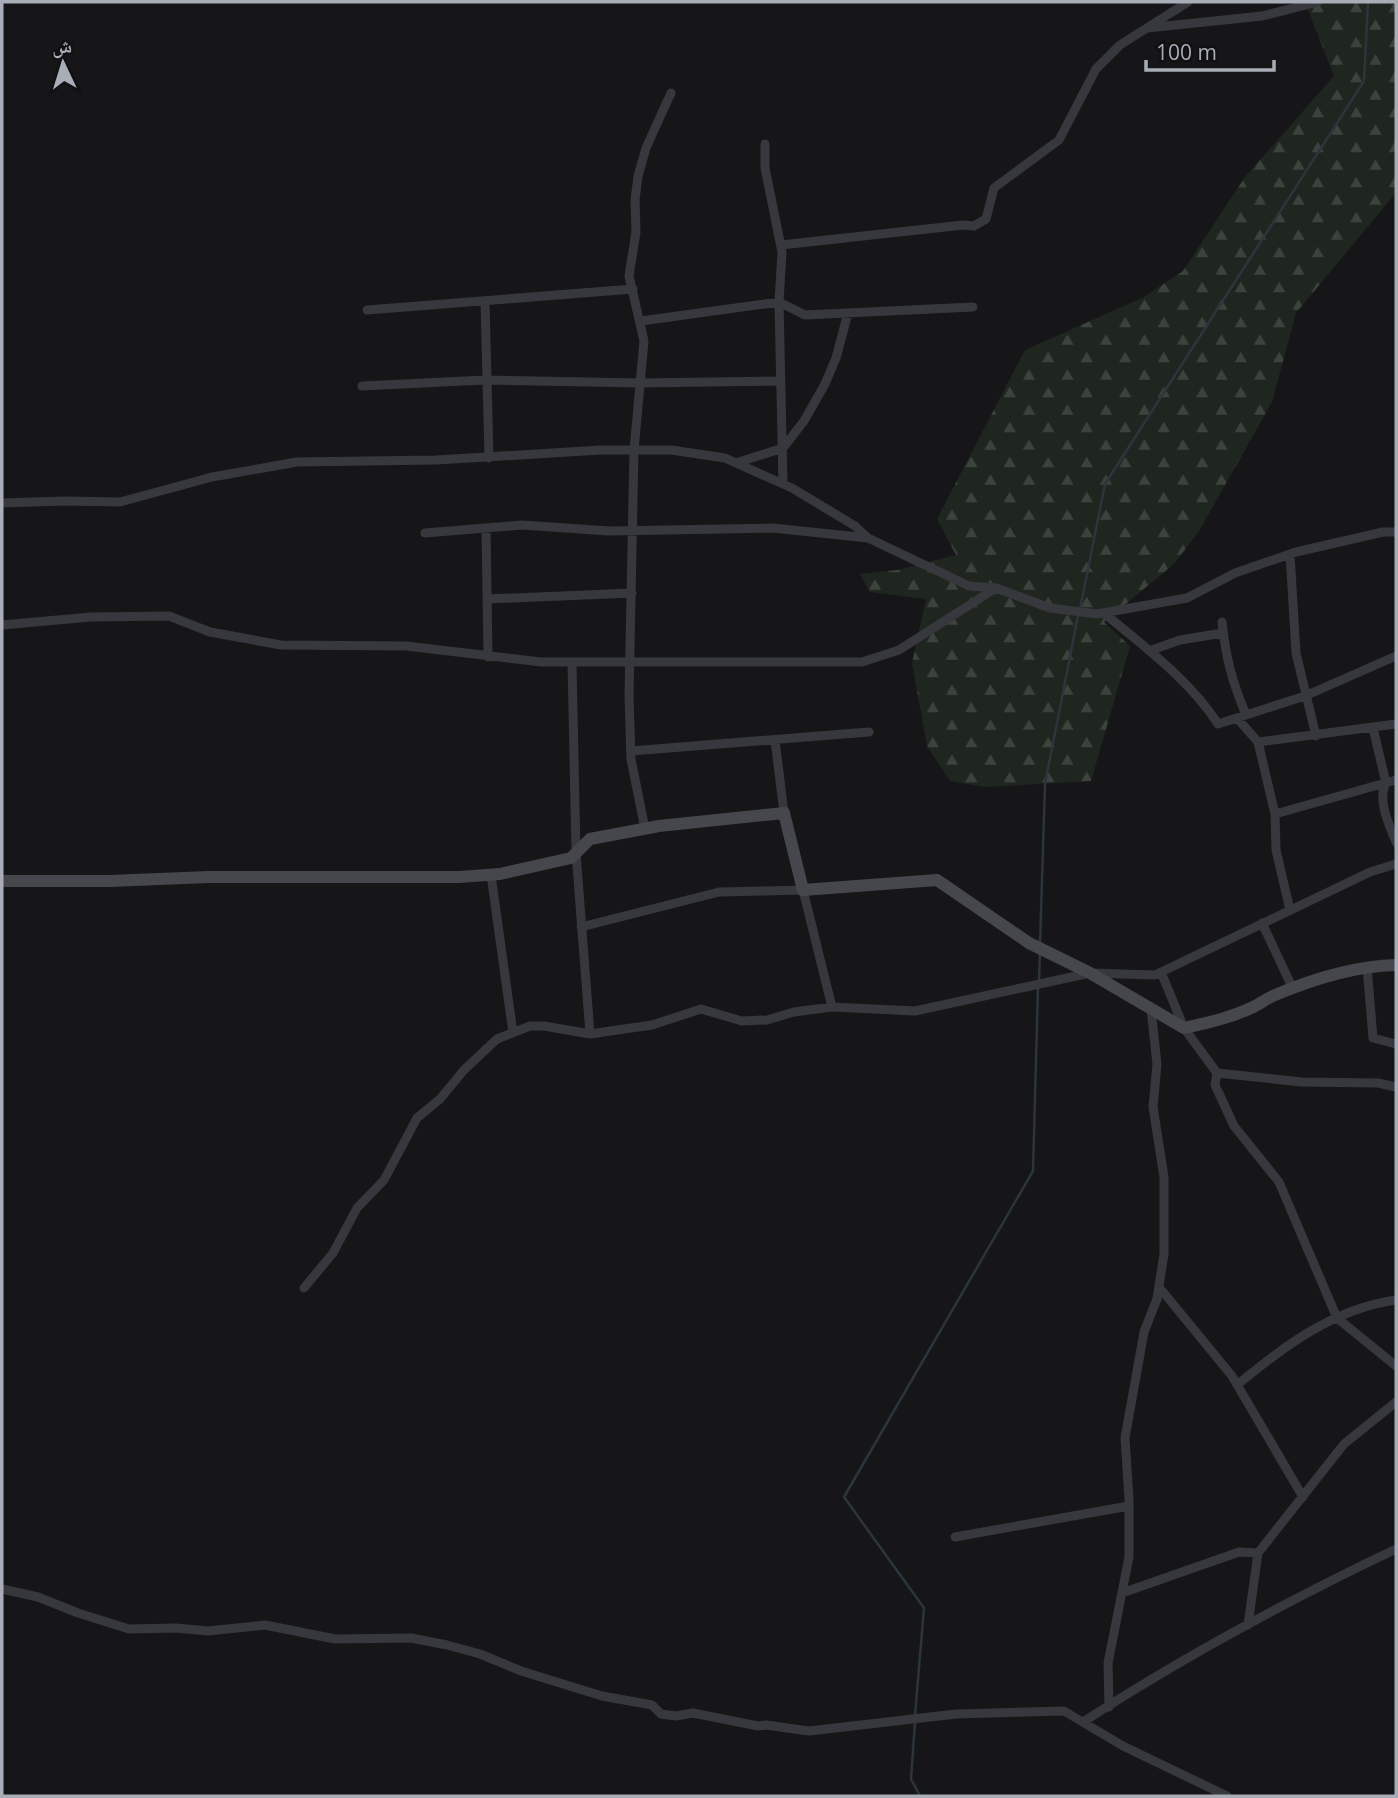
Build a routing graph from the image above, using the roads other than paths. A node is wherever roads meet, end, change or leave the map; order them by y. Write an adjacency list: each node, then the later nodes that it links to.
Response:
1 (1188, 2): 3 (street)
2 (1318, 2): 3 (street)
3 (1145, 29): 6 (street)
4 (671, 93): 7 (street)
5 (765, 144): 6 (street)
6 (781, 246): 9 (street)
7 (633, 289): 8 (street); 13 (street)
8 (485, 301): 11 (street); 14 (street)
9 (779, 302): 12 (street); 13 (street); 15 (street)
10 (973, 307): 12 (street)
11 (367, 310)
12 (848, 313): 18 (street)
13 (641, 321): 16 (street)
14 (487, 380): 16 (street); 17 (street); 20 (street)
15 (781, 381): 16 (street); 18 (street)
16 (640, 383): 19 (street)
17 (362, 386)
18 (783, 448): 21 (street); 22 (street)
19 (634, 450): 20 (street); 21 (street); 25 (street)
20 (489, 458): 23 (street)
21 (736, 463): 22 (street)
22 (783, 484): 28 (street)
23 (2, 503)
24 (486, 528): 25 (street); 27 (street); 32 (street)
25 (633, 530): 28 (street); 31 (street)
26 (1396, 532): 29 (street)
27 (425, 533)
28 (868, 538): 30 (street)
29 (1290, 554): 33 (street); 42 (street)
30 (996, 588): 33 (street); 41 (street)
31 (632, 593): 32 (street); 41 (street)
32 (487, 599): 39 (street)
33 (1104, 613): 37 (street)
34 (1222, 622): 36 (street)
35 (2, 625): 39 (street)
36 (1223, 633): 37 (street); 43 (street)
37 (1149, 651): 43 (street)
38 (1396, 656): 42 (street)
39 (488, 657): 40 (street)
40 (572, 663): 41 (street); 56 (street)
41 (631, 663): 50 (street)
42 (1306, 696): 43 (street); 47 (street)
43 (1241, 717): 49 (street)
44 (1396, 724): 45 (street)
45 (1373, 727): 47 (street); 51 (street)
46 (869, 732): 48 (street)
47 (1316, 736): 49 (street)
48 (775, 740): 50 (street); 52 (street)
49 (1258, 742): 53 (street)
50 (631, 751): 54 (street)
51 (1391, 781): 53 (street); 55 (street)
52 (784, 813): 54 (street); 60 (street)
53 (1275, 814): 61 (street)
54 (645, 828): 56 (street)
55 (1396, 842)
56 (576, 853): 58 (street); 63 (street)
57 (1396, 864): 61 (street)
58 (491, 875): 59 (street); 72 (street)
59 (2, 881)
60 (803, 890): 63 (street); 67 (street); 69 (street)
61 (1290, 910): 62 (street)
62 (1262, 923): 66 (street); 68 (street)
63 (580, 927): 73 (street)
64 (1396, 965): 65 (street)
65 (1367, 967): 68 (street); 74 (street)
66 (1161, 972): 67 (street); 71 (street)
67 (1090, 973): 69 (street); 70 (street)
68 (1293, 989): 71 (street)
69 (832, 1007): 73 (street)
70 (1151, 1009): 71 (street); 77 (street)
71 (1184, 1028): 75 (street)
72 (513, 1033): 73 (street); 78 (street)
73 (590, 1034)
74 (1396, 1044)
75 (1217, 1073): 76 (street); 80 (street)
76 (1396, 1087)
77 (1159, 1287): 82 (street); 85 (street)
78 (304, 1288)
79 (1396, 1300): 80 (street)
80 (1337, 1318): 81 (street); 82 (street)
81 (1396, 1366)
82 (1237, 1385): 84 (street)
83 (1396, 1402): 84 (street)
84 (1303, 1497): 88 (street)
85 (1129, 1506): 86 (street); 90 (street)
86 (955, 1537)
87 (1396, 1549): 91 (street)
88 (1258, 1553): 90 (street); 91 (street)
89 (2, 1589): 93 (street)
90 (1122, 1593): 92 (street)
91 (1248, 1625): 92 (street)
92 (1109, 1707): 93 (street)
93 (1083, 1722): 94 (street)
94 (1227, 1796)

